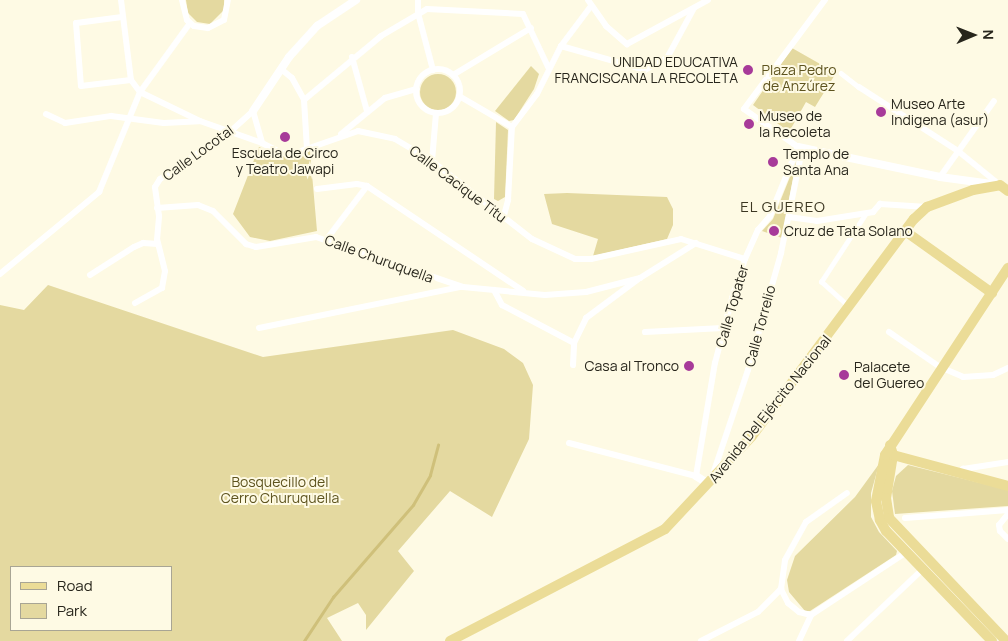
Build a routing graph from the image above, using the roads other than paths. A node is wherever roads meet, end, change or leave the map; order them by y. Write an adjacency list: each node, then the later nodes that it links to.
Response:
1 (122, 0): 11 (street)
2 (182, 0): 12 (street)
3 (228, 0): 12 (street)
4 (356, 0): 17 (street)
5 (418, 0): 10 (street)
6 (708, 0): 9 (street)
7 (826, 0): 38 (street)
8 (589, 2): 9 (street); 14 (street)
9 (694, 8): 14 (street)
10 (418, 13): 13 (street); 15 (street); 18 (street)
11 (122, 17): 21 (street); 21 (street)
12 (190, 23): 24 (street)
13 (531, 28): 16 (street); 20 (street)
14 (561, 46): 16 (street)
15 (352, 57): 26 (street); 28 (street)
16 (548, 67): 34 (street)
17 (281, 69): 26 (street); 29 (street)
18 (433, 70): 20 (street); 23 (street)
19 (841, 73): 22 (street)
20 (453, 76): 25 (street)
21 (131, 80): 24 (street)
22 (859, 87): 40 (street)
23 (417, 89): 28 (street); 30 (street)
24 (140, 92): 32 (street); 33 (street)
25 (459, 96): 30 (street); 34 (street)
26 (304, 100): 39 (street)
27 (994, 101): 40 (street)
28 (367, 110): 36 (street)
29 (253, 111): 35 (street, Calle Locotal); 37 (street)
30 (436, 113): 41 (street)
31 (46, 114): 32 (street)
32 (128, 118): 33 (street); 57 (street)
33 (200, 121): 35 (street, Calle Cacique Titu)
34 (512, 127): 50 (street)
35 (232, 130): 37 (street, Calle Cacique Titu); 47 (street, Calle Locotal)
36 (336, 138): 39 (street, Calle Cacique Titu); 41 (street, Calle Cacique Titu)
37 (262, 143): 39 (street, Calle Cacique Titu)
38 (800, 148): 42 (street); 49 (street, Calle Torrelio); 55 (street, Calle Topater)
39 (307, 149)
40 (958, 151): 42 (street); 45 (street)
41 (432, 161): 50 (street, Calle Cacique Titu)
42 (940, 177): 45 (street)
43 (367, 186): 44 (street); 52 (street); 62 (street)
44 (317, 188)
45 (1004, 188): 46 (main road, Avenida Del Ejército Nacional)
46 (927, 207): 48 (street); 51 (main road, Avenida Del Ejército Nacional)
47 (157, 208): 52 (street, Calle Churuquella); 54 (street, Calle Locotal)
48 (866, 213): 49 (street); 65 (street)
49 (789, 217): 79 (street, Calle Torrelio)
50 (503, 219): 53 (street, Calle Cacique Titu)
51 (905, 230): 63 (main road); 65 (main road, Avenida Del Ejército Nacional)
52 (326, 240): 60 (street, Calle Churuquella)
53 (696, 243): 55 (street, Calle Cacique Titu); 59 (street)
54 (158, 244): 58 (street); 64 (street, Calle Locotal)
55 (745, 259): 67 (street, Calle Topater)
56 (1008, 268): 63 (main road)
57 (0, 274)
58 (90, 275)
59 (640, 278): 62 (street, Calle Churuquella); 70 (street)
60 (463, 287): 61 (street, Calle Churuquella); 66 (street)
61 (494, 290): 62 (street, Calle Churuquella); 70 (street)
62 (526, 293)
63 (992, 293): 72 (main road)
64 (135, 303)
65 (850, 308): 79 (main road, Avenida Del Ejército Nacional)
66 (259, 328)
67 (724, 328): 68 (street); 78 (street, Calle Topater)
68 (645, 332)
69 (889, 332): 72 (street)
70 (574, 343): 71 (street)
71 (573, 364)
72 (940, 367): 73 (street); 75 (main road)
73 (1008, 368)
74 (569, 443): 78 (street)
75 (892, 450): 77 (main road); 85 (main road); 94 (main road)
76 (1008, 462): 77 (street)
77 (958, 474): 80 (main road)
78 (696, 476): 79 (street)
79 (709, 484): 89 (main road, Avenida Del Ejército Nacional)
80 (1008, 486)
81 (847, 492): 87 (street)
82 (1008, 512): 83 (street); 84 (street)
83 (905, 518)
84 (1008, 539)
85 (908, 552): 86 (main road); 88 (street)
86 (923, 569): 92 (street); 93 (main road)
87 (781, 590): 88 (street); 90 (street)
88 (811, 615): 91 (street)
89 (450, 641)
90 (701, 641)
91 (799, 641)
92 (847, 641)
93 (992, 641)
94 (1006, 641)

